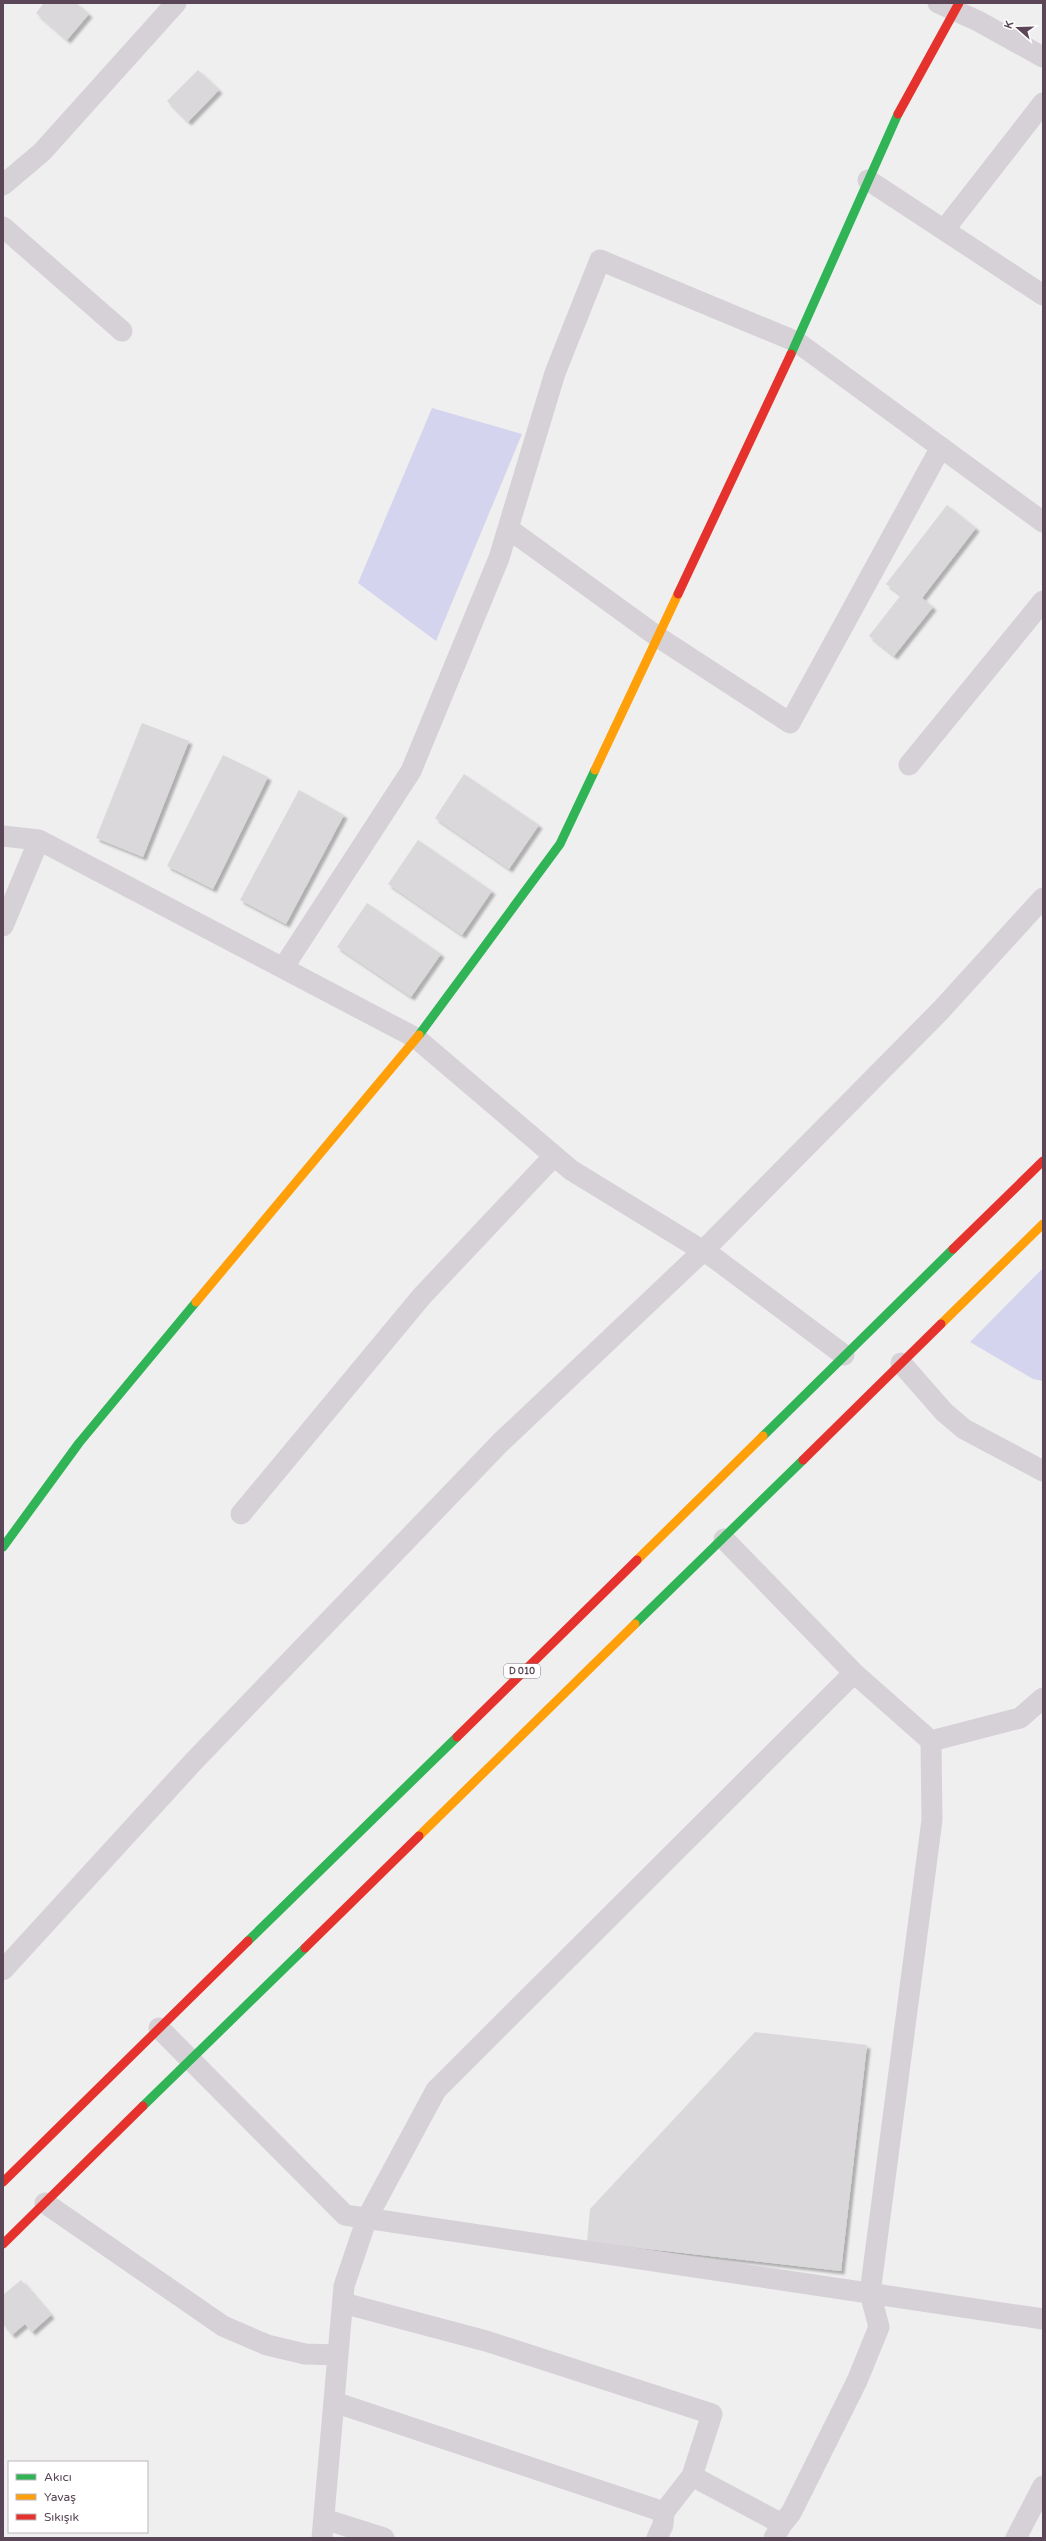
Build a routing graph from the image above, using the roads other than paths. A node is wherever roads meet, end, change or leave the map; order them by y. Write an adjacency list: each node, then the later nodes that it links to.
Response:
1 (176, 3): 6 (street)
2 (950, 6): 3 (street); 5 (main road)
3 (1043, 57)
4 (1043, 103): 8 (street)
5 (868, 180): 8 (street); 11 (main road)
6 (3, 185)
7 (3, 227): 10 (street)
8 (944, 230): 9 (street)
9 (1043, 295)
10 (122, 331)
11 (797, 342): 12 (street); 14 (street); 16 (main road)
12 (941, 447): 13 (street); 16 (street)
13 (1043, 522)
14 (509, 529): 16 (street); 22 (street)
15 (1043, 601): 17 (street)
16 (658, 637): 23 (main road)
17 (909, 765)
18 (3, 836): 19 (street)
19 (39, 840): 21 (street); 22 (street)
20 (1043, 898): 27 (street)
21 (3, 926)
22 (284, 968): 23 (street)
23 (416, 1038): 24 (street); 33 (main road)
24 (554, 1156): 27 (street); 31 (street)
25 (1043, 1161): 28 (main road, D 010)
26 (1043, 1224): 29 (main road)
27 (703, 1251): 28 (street); 37 (street)
28 (844, 1355): 38 (main road, D 010)
29 (901, 1364): 30 (street); 32 (main road)
30 (1043, 1471)
31 (241, 1514)
32 (724, 1539): 34 (street); 39 (main road)
33 (3, 1547)
34 (854, 1673): 36 (street); 42 (street)
35 (1043, 1698): 36 (street)
36 (931, 1741): 44 (street)
37 (3, 1970)
38 (159, 2028): 39 (street); 40 (main road, D 010)
39 (192, 2060): 41 (main road); 42 (street)
40 (3, 2182)
41 (44, 2204): 43 (main road); 47 (street)
42 (367, 2218): 44 (street); 45 (street)
43 (3, 2244)
44 (870, 2293): 46 (street); 53 (street)
45 (343, 2303): 47 (street); 49 (street)
46 (1043, 2319)
47 (338, 2355): 48 (street)
48 (334, 2402): 51 (street); 52 (street)
49 (692, 2476): 51 (street); 53 (street)
50 (1043, 2486): 56 (street)
51 (664, 2512): 55 (street)
52 (323, 2528): 54 (street)
53 (778, 2531)
54 (384, 2538)
55 (657, 2538)
56 (1016, 2538)

